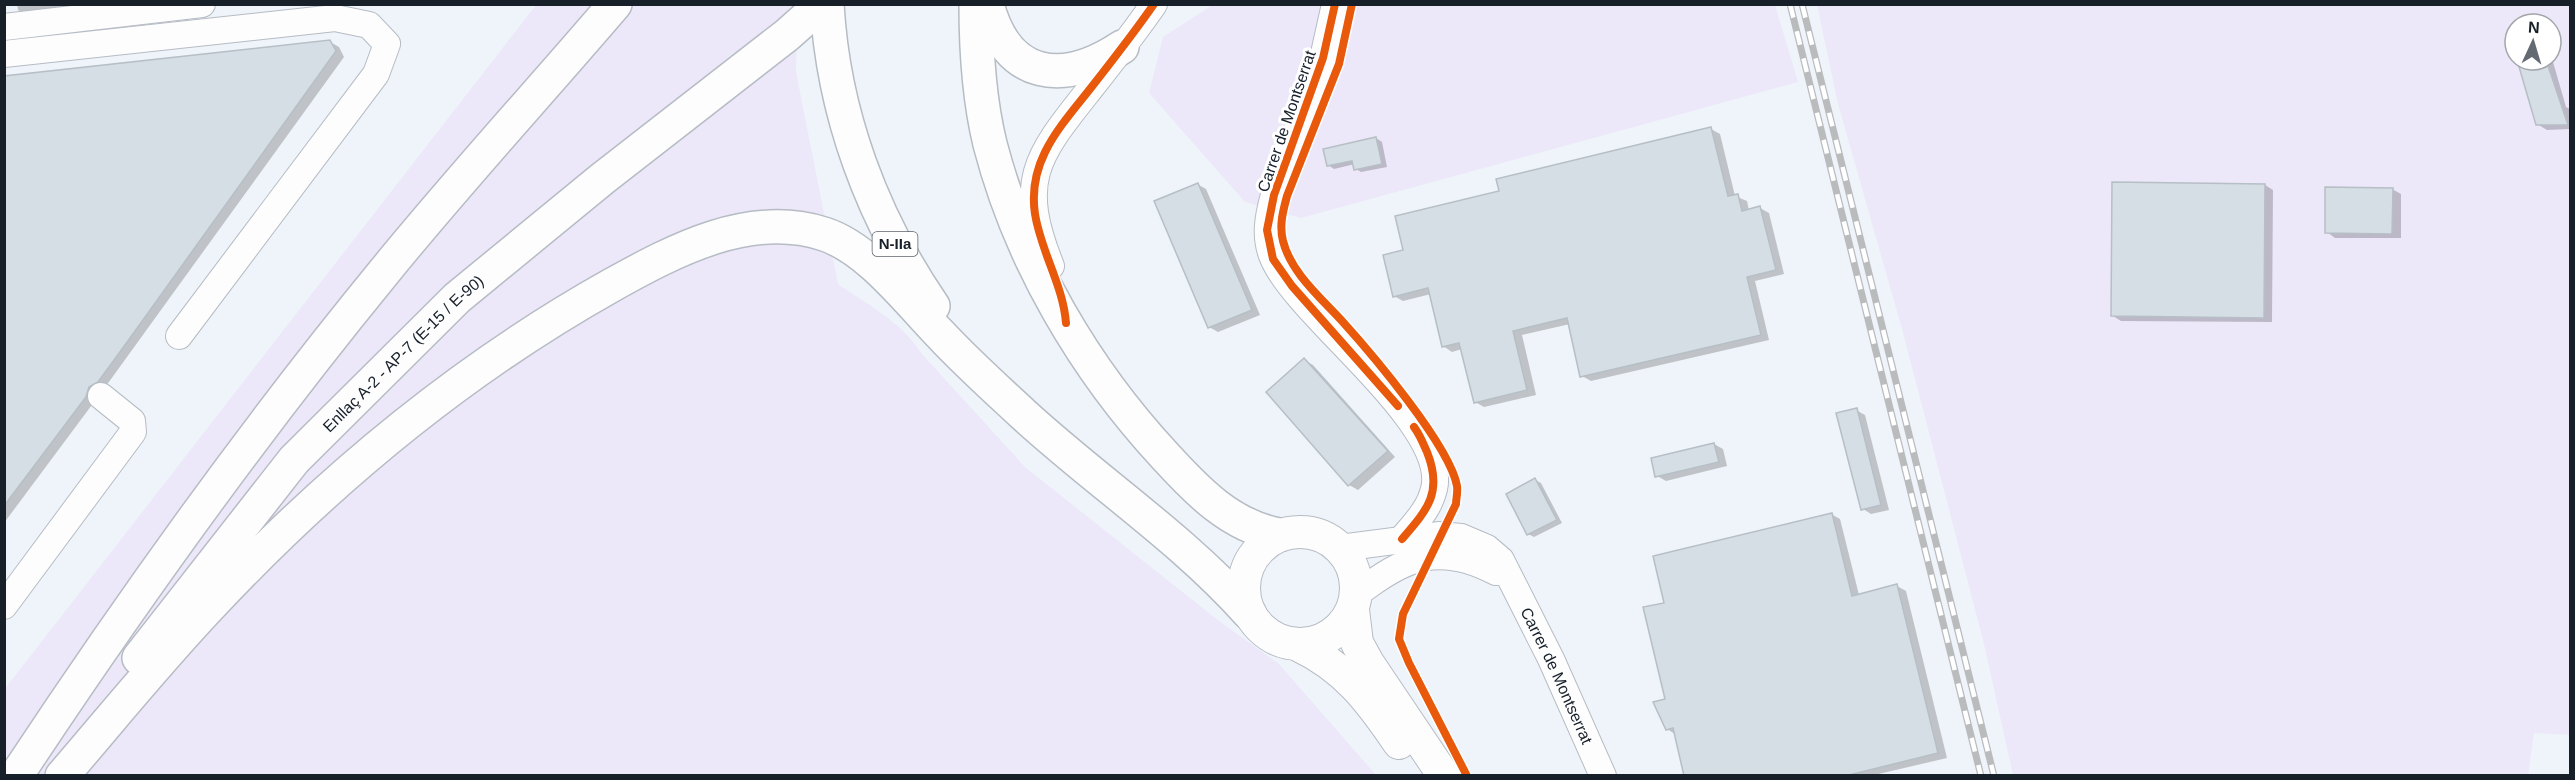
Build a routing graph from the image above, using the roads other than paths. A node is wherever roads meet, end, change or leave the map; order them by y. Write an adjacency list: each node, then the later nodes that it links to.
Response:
1 (202, 4): 9 (street)
2 (615, 4): 24 (highway)
3 (822, 4): 25 (highway, Enllaç A-2 - AP-7 (E-15 / E-90))
4 (827, 4): 15 (highway, N-IIa)
5 (976, 4): 12 (highway)
6 (987, 4): 10 (highway)
7 (1154, 4): 10 (street)
8 (1335, 4): 17 (street, Carrer de Montserrat)
9 (4, 27)
10 (1122, 46): 12 (street)
11 (4, 54): 13 (street)
12 (1066, 323): 16 (highway)
13 (179, 336)
14 (101, 396): 21 (street)
15 (1011, 404): 22 (highway, N-IIa); 25 (highway)
16 (1279, 536): 18 (main road); 22 (main road)
17 (1402, 539): 18 (street, Carrer de Montserrat); 19 (street, Carrer de Montserrat)
18 (1340, 548): 20 (main road)
19 (1508, 578): 20 (street); 28 (street, Carrer de Montserrat)
20 (1355, 602): 23 (main road); 27 (main road)
21 (4, 606)
22 (1249, 613): 23 (main road, N-IIa)
23 (1298, 645): 26 (main road, N-IIa)
24 (16, 776)
25 (61, 776)
26 (1420, 776)
27 (1444, 776)
28 (1603, 776)

